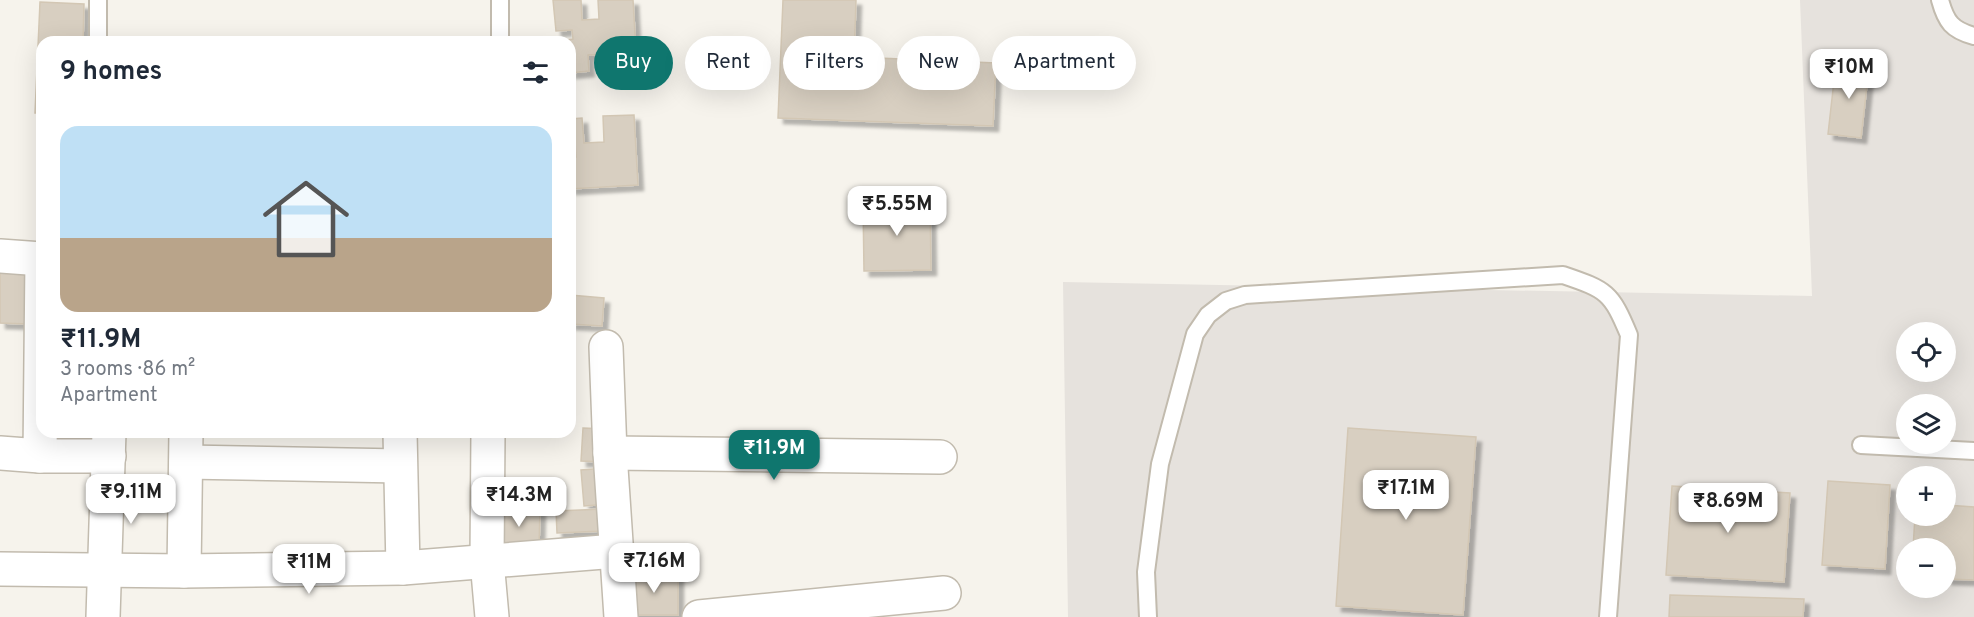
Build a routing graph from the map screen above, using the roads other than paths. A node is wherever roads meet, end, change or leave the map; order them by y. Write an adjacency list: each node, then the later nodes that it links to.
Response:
1 (98, 0): 4 (lane)
2 (500, 0): 5 (lane)
3 (1940, 0): 6 (lane)
4 (98, 36)
5 (500, 36)
6 (1974, 36)
7 (0, 256): 8 (street)
8 (36, 259)
9 (606, 347): 18 (street)
10 (40, 438): 19 (street)
11 (400, 438): 21 (street)
12 (488, 438): 23 (street)
13 (109, 444): 19 (street); 26 (street)
14 (1860, 445): 16 (lane)
15 (186, 447): 21 (street); 27 (street)
16 (1974, 451)
17 (0, 453): 19 (street)
18 (610, 453): 20 (street); 22 (street)
19 (40, 456)
20 (940, 457)
21 (400, 466): 24 (street)
22 (616, 552): 23 (street); 31 (street)
23 (487, 561): 24 (street); 30 (street)
24 (403, 568): 27 (street)
25 (0, 569): 26 (street)
26 (104, 570): 27 (street); 29 (street)
27 (184, 571)
28 (944, 593): 32 (street)
29 (103, 617)
30 (492, 617)
31 (621, 617)
32 (699, 617)
33 (1148, 617): 34 (lane)
34 (1608, 617)

